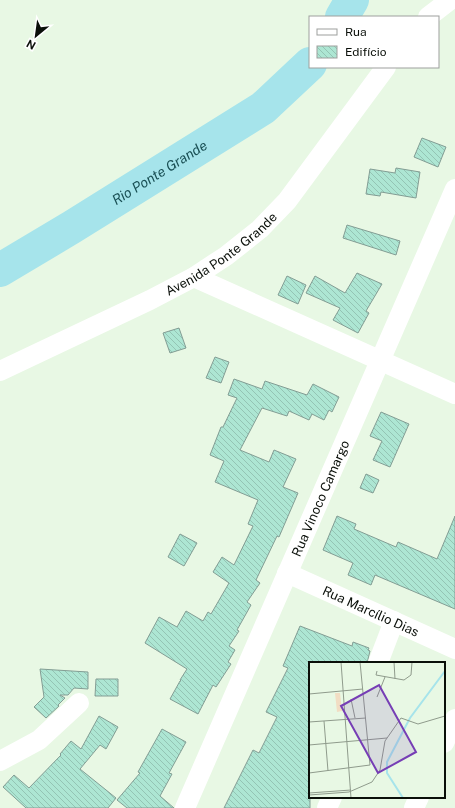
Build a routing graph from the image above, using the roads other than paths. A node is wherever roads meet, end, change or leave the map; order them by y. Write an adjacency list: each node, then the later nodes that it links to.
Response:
1 (450, 0): 2 (street)
2 (429, 16)
3 (385, 68): 5 (street, Avenida Ponte Grande)
4 (455, 189): 6 (street, Rua Vinoco Camargo)
5 (194, 277): 6 (street); 7 (street, Avenida Ponte Grande)
6 (380, 361): 8 (street); 9 (street, Rua Vinoco Camargo)
7 (0, 372)
8 (455, 394)
9 (287, 573): 10 (street, Rua Marcílio Dias); 19 (street, Rua Vinoco Camargo)
10 (394, 621): 11 (street, Rua Marcílio Dias); 12 (street)
11 (455, 649)
12 (378, 662)
13 (79, 703): 16 (street)
14 (455, 719): 15 (street)
15 (445, 741)
16 (0, 761)
17 (332, 798): 20 (street)
18 (419, 798): 21 (street)
19 (185, 808)
20 (327, 808)
21 (414, 808)

